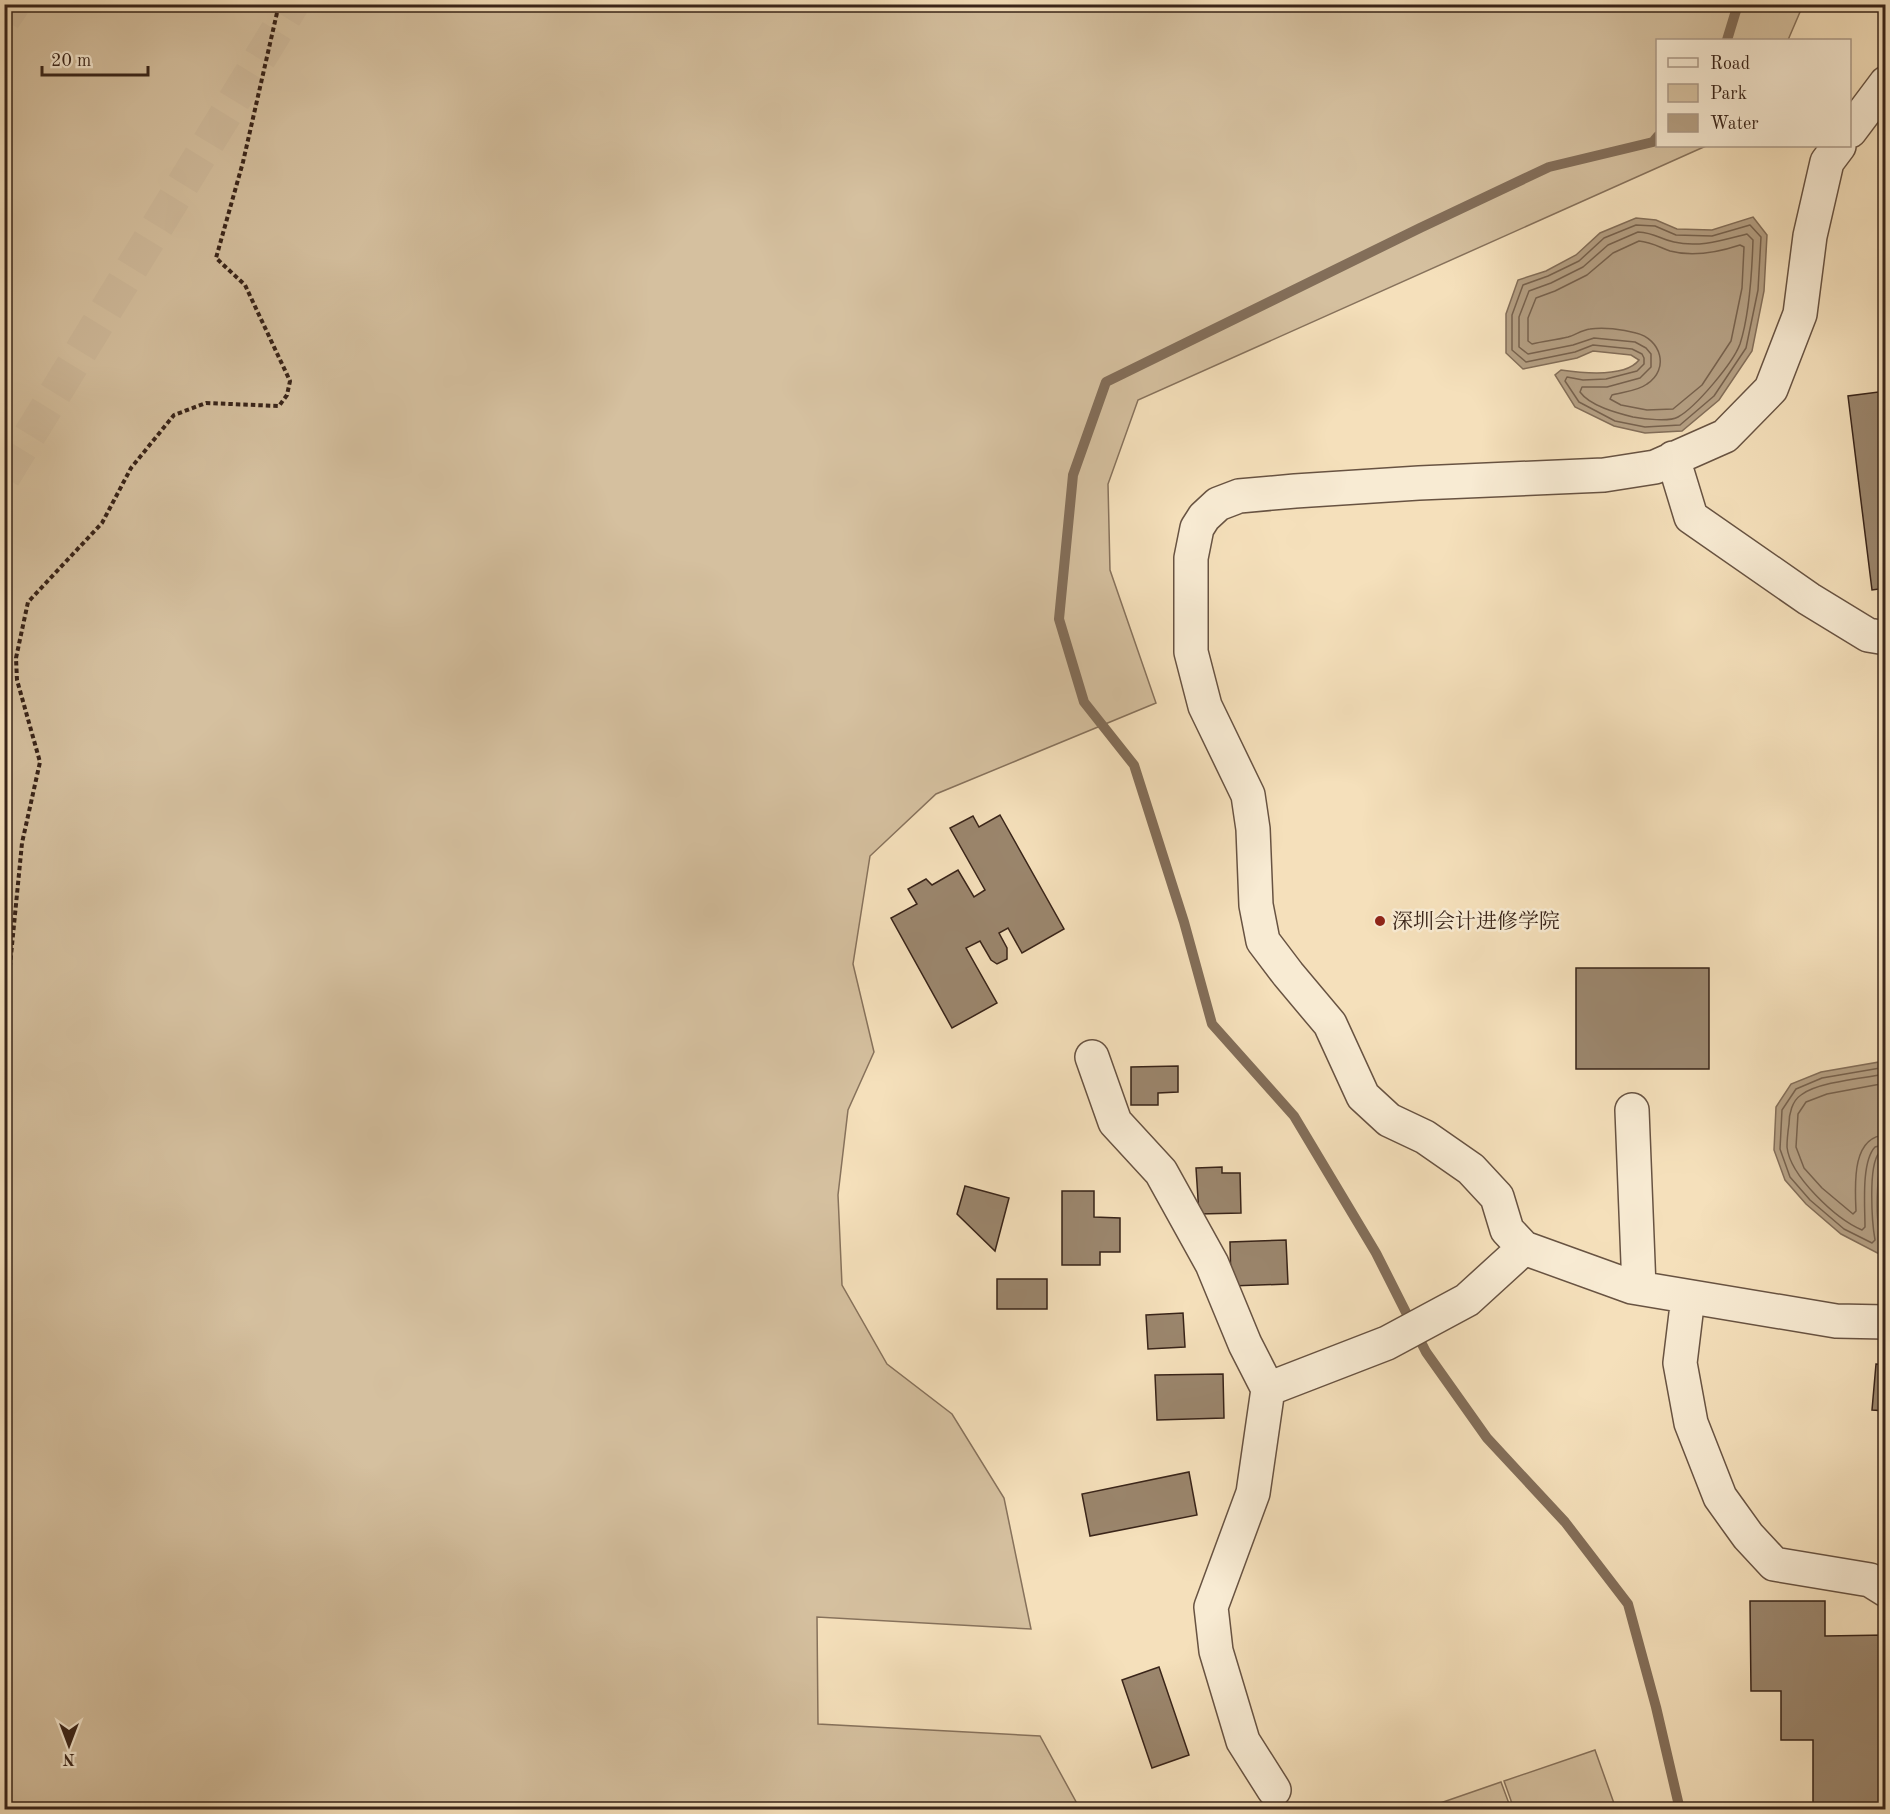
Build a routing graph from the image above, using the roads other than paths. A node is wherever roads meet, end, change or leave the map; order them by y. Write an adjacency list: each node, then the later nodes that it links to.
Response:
1 (1886, 82): 2 (lane)
2 (1851, 130)
3 (1838, 147): 4 (lane)
4 (1673, 458): 5 (lane); 8 (lane)
5 (1886, 638)
6 (1092, 1057): 12 (lane)
7 (1632, 1110): 9 (lane)
8 (1524, 1248): 9 (lane); 12 (lane)
9 (1639, 1288): 10 (lane)
10 (1688, 1297): 11 (lane); 13 (lane)
11 (1886, 1322)
12 (1268, 1389): 14 (lane)
13 (1886, 1590)
14 (1274, 1790)

